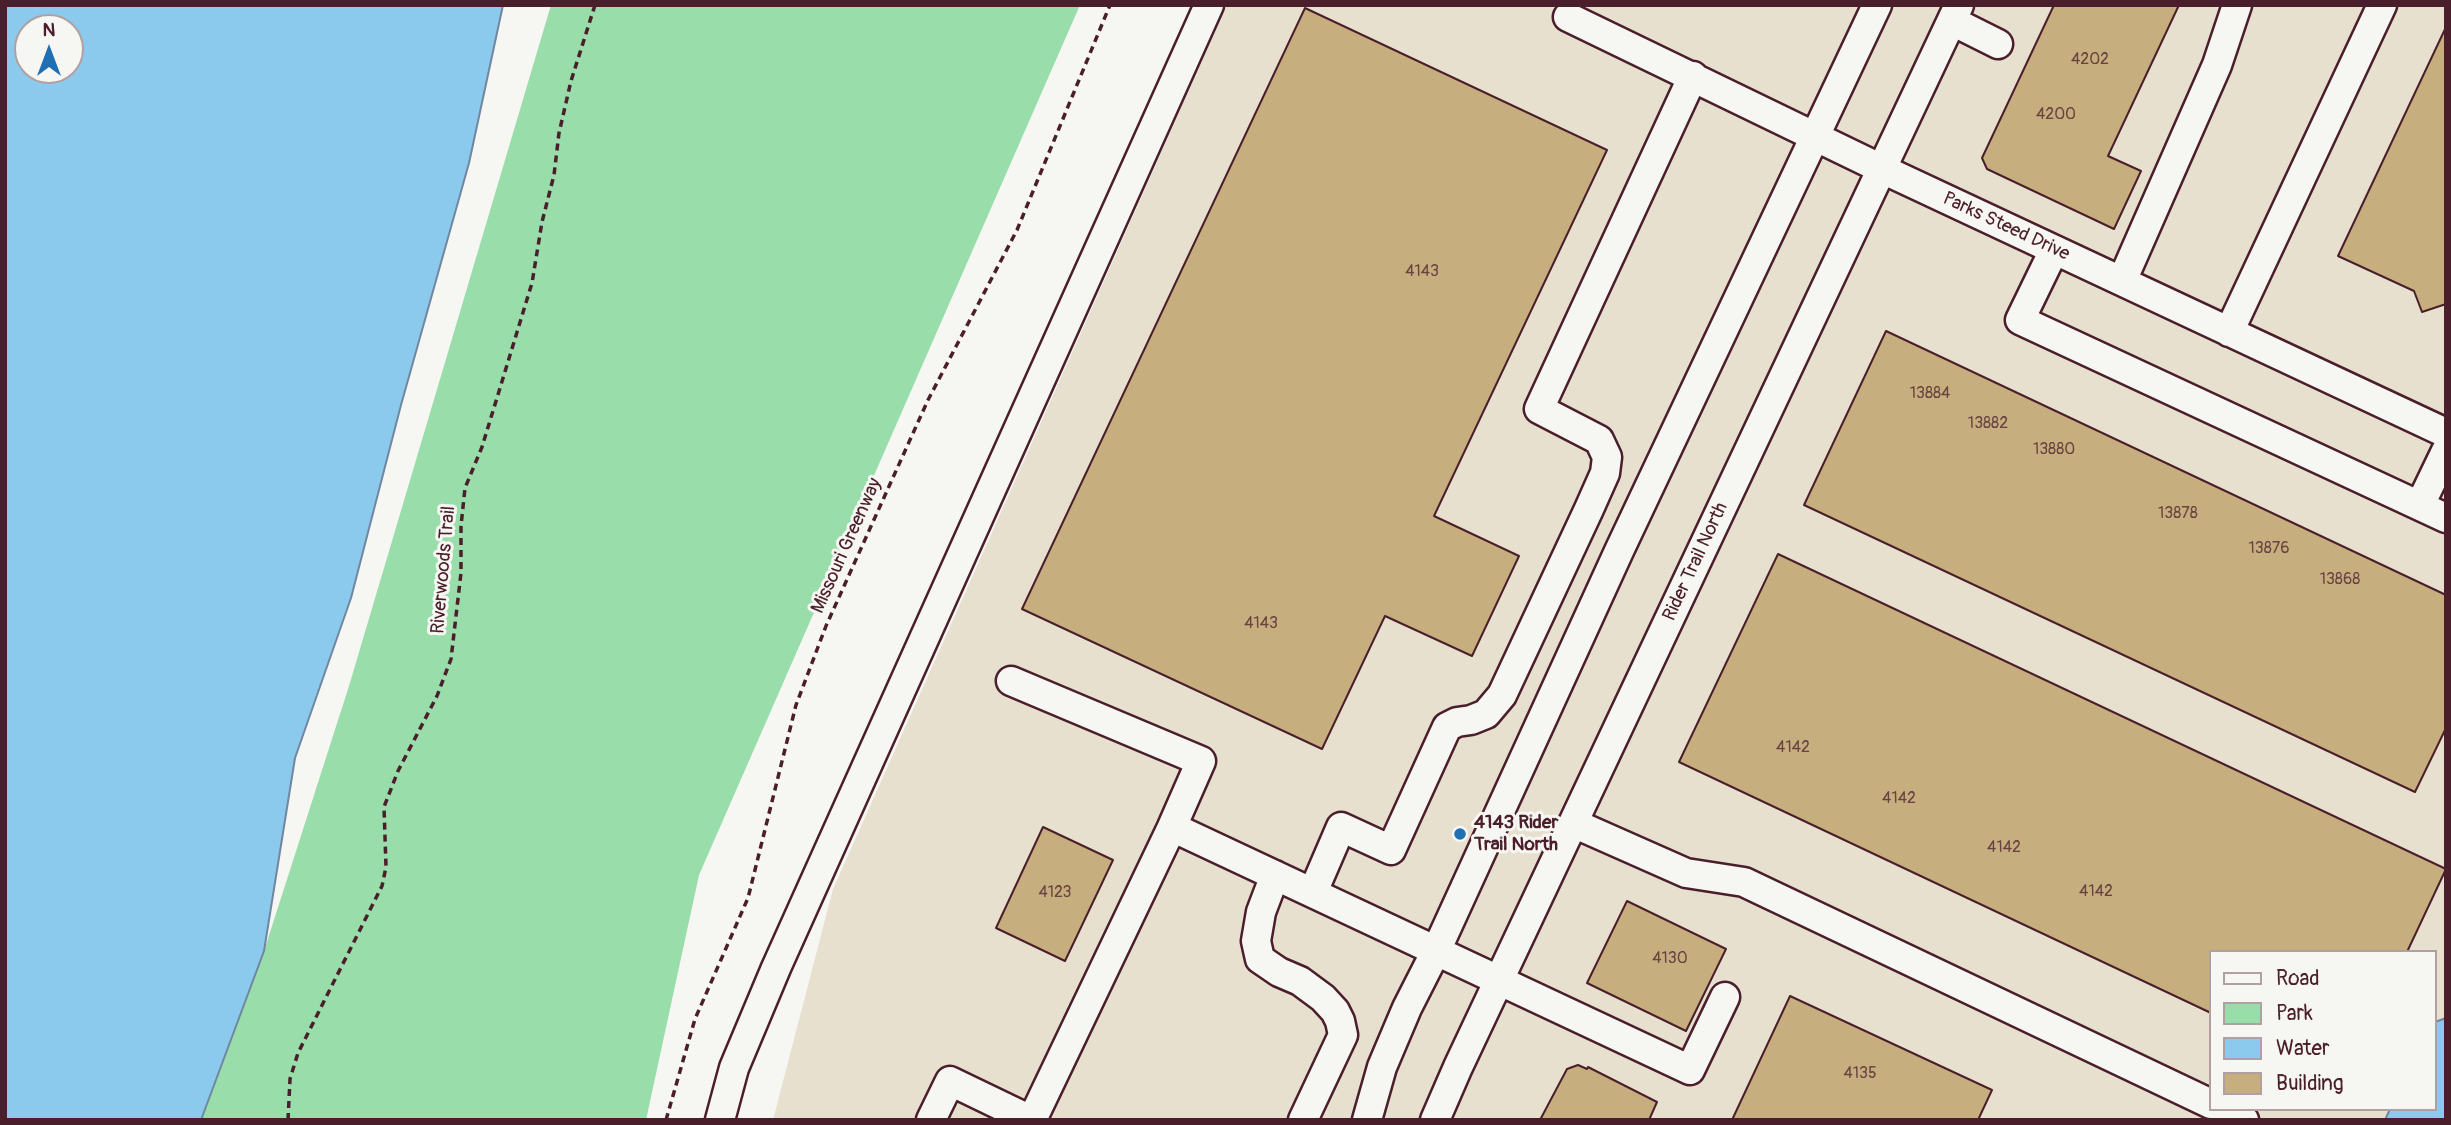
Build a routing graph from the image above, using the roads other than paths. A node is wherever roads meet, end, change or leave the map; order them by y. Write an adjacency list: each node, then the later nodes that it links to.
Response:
1 (1209, 5): 30 (street)
2 (1877, 5): 9 (street)
3 (2237, 5): 12 (street)
4 (2382, 5): 13 (street)
5 (1955, 13): 7 (street); 10 (street, Rider Trail North)
6 (1568, 17): 8 (street, Parks Steed Drive)
7 (1998, 44)
8 (1693, 76): 9 (street, Parks Steed Drive); 18 (street)
9 (1815, 136): 10 (street, Parks Steed Drive); 19 (street)
10 (1882, 169): 11 (street, Parks Steed Drive); 21 (street, Rider Trail North)
11 (2054, 250): 12 (street, Parks Steed Drive); 16 (street)
12 (2122, 281): 13 (street, Parks Steed Drive)
13 (2229, 332): 14 (street, Parks Steed Drive)
14 (2446, 433)
15 (2446, 450): 16 (street)
16 (2420, 505): 17 (street)
17 (2446, 517)
18 (1583, 521): 19 (street); 24 (street)
19 (1625, 540): 25 (street)
20 (1011, 681): 22 (street)
21 (1573, 823): 26 (street, Rider Trail North); 28 (street)
22 (1172, 827): 23 (street); 32 (street)
23 (1275, 875): 24 (street); 33 (street)
24 (1312, 892): 25 (street)
25 (1437, 949): 26 (street); 34 (street)
26 (1499, 980): 27 (street); 35 (street, Rider Trail North)
27 (1725, 997)
28 (2210, 1104)
29 (2226, 1111): 36 (street)
30 (720, 1120)
31 (932, 1120): 32 (street)
32 (1032, 1120)
33 (1303, 1120)
34 (1367, 1120)
35 (1435, 1120)
36 (2244, 1120)

